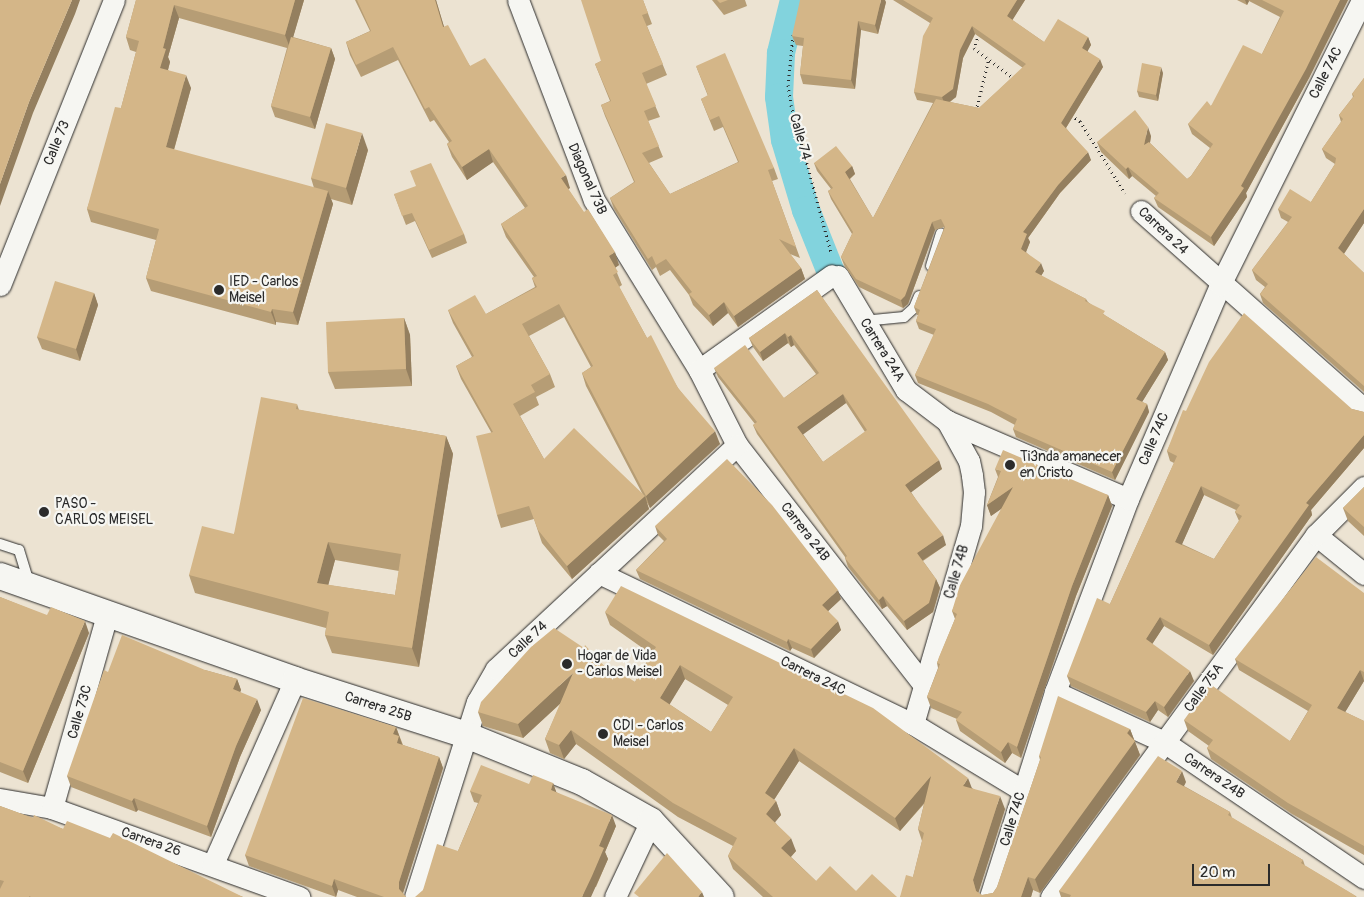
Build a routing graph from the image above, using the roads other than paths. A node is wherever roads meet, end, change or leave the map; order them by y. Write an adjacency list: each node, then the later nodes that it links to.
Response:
1 (114, 0): 6 (street, Calle 73)
2 (518, 0): 10 (street, Diagonal 73B)
3 (1362, 0): 7 (street, Calle 74C)
4 (1140, 211): 7 (street, Carrera 24)
5 (940, 233): 9 (lane)
6 (4, 264): 8 (street, Calle 73)
7 (1220, 284): 11 (street, Carrera 24); 15 (street, Calle 74C)
8 (0, 285)
9 (863, 321): 10 (street, Carrera 24A); 12 (street, Carrera 24A)
10 (699, 370): 13 (street, Carrera 24B)
11 (1364, 409)
12 (947, 421): 15 (street, Carrera 24A); 24 (street, Calle 74B)
13 (737, 445): 18 (street, Calle 74); 24 (street, Carrera 24B)
14 (1364, 487): 16 (street, Calle 75A)
15 (1128, 499): 25 (street, Calle 74C)
16 (1316, 535): 19 (street); 28 (street, Calle 75A)
17 (0, 544): 21 (lane)
18 (599, 573): 26 (street, Carrera 24C); 27 (street, Calle 74)
19 (1364, 574)
20 (0, 576): 21 (street, Carrera 25B)
21 (31, 588): 22 (street, Carrera 25B)
22 (107, 616): 23 (street, Carrera 25B); 31 (street, Calle 73C)
23 (295, 680): 27 (street, Carrera 25B); 33 (street)
24 (924, 685): 26 (street, Calle 74B)
25 (1055, 692): 28 (street, Carrera 24B); 29 (street, Calle 74C)
26 (913, 724): 29 (street, Carrera 24C)
27 (466, 735): 32 (street, Carrera 25B); 36 (street, Calle 74)
28 (1164, 742): 34 (street, Carrera 24B); 40 (street, Calle 75A)
29 (1022, 790): 39 (street, Calle 74C)
30 (0, 799): 31 (street, Carrera 26)
31 (52, 808): 33 (street, Carrera 26)
32 (651, 821): 37 (street); 38 (street, Carrera 25B)
33 (213, 864): 35 (street, Carrera 26)
34 (1364, 878)
35 (300, 897)
36 (416, 897)
37 (616, 897)
38 (722, 897)
39 (990, 897)
40 (1052, 897)

